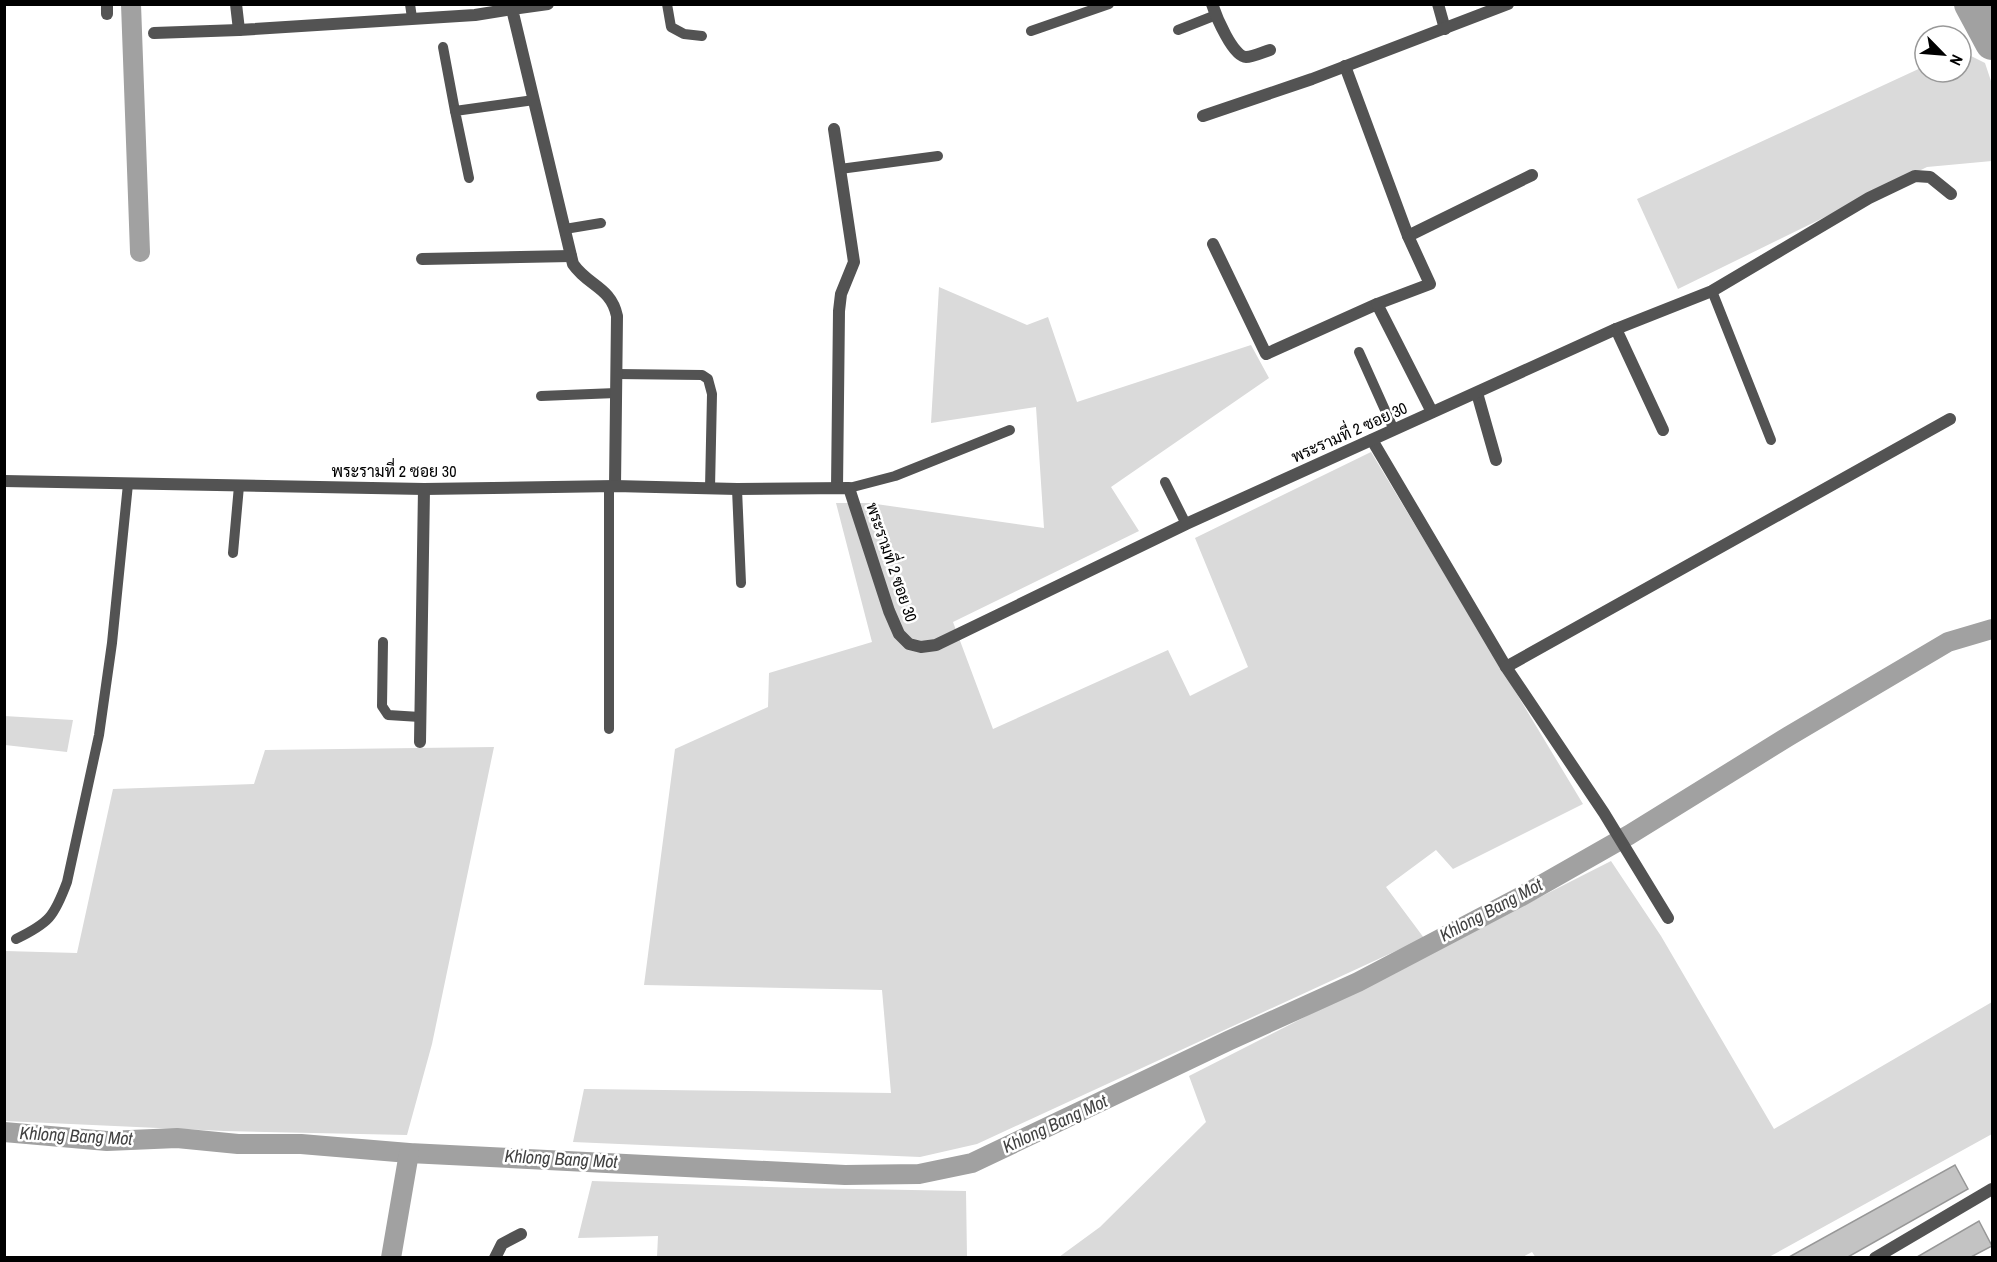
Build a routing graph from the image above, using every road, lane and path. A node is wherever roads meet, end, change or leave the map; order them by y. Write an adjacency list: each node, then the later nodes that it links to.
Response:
1 (236, 4): 12 (street)
2 (410, 4): 10 (lane)
3 (548, 4): 8 (street)
4 (667, 4): 16 (lane)
5 (1109, 4): 14 (lane)
6 (1438, 4): 11 (street)
7 (1508, 4): 11 (street)
8 (512, 9): 10 (street); 20 (street)
9 (1214, 10): 13 (lane); 18 (street)
10 (412, 18): 12 (street)
11 (1445, 29): 19 (street)
12 (239, 30): 15 (street)
13 (1178, 30)
14 (1031, 31)
15 (154, 33)
16 (702, 36)
17 (443, 47): 21 (lane)
18 (1270, 50)
19 (1345, 66): 22 (street); 31 (street)
20 (534, 100): 21 (lane); 30 (street)
21 (455, 111): 27 (lane)
22 (1203, 116)
23 (834, 129): 25 (street)
24 (938, 156): 25 (lane)
25 (840, 169): 57 (street)
26 (1532, 175): 31 (street)
27 (469, 178)
28 (1951, 194): 35 (street, พระรามที่ 2 ซอย 30)
29 (601, 223): 30 (lane)
30 (565, 229): 33 (street)
31 (1408, 236): 36 (street)
32 (1213, 244): 36 (street)
33 (571, 256): 34 (street); 39 (street)
34 (422, 259)
35 (1712, 291): 37 (street, พระรามที่ 2 ซอย 30); 49 (lane)
36 (1377, 304): 43 (street)
37 (1616, 329): 41 (street, พระรามที่ 2 ซอย 30); 47 (street)
38 (1359, 352): 46 (lane)
39 (616, 374): 40 (street); 56 (lane)
40 (616, 393): 42 (lane); 55 (street)
41 (1477, 393): 43 (street, พระรามที่ 2 ซอย 30); 50 (street)
42 (541, 396)
43 (1432, 412): 46 (street, พระรามที่ 2 ซอย 30)
44 (1950, 418): 64 (street)
45 (1010, 430): 57 (lane)
46 (1394, 430): 48 (street, พระรามที่ 2 ซอย 30)
47 (1663, 430)
48 (1372, 440): 60 (street, พระรามที่ 2 ซอย 30); 64 (street)
49 (1771, 440)
50 (1496, 460)
51 (4, 481): 53 (street, พระรามที่ 2 ซอย 30)
52 (1165, 482): 60 (lane)
53 (128, 484): 54 (street, พระรามที่ 2 ซอย 30); 69 (lane)
54 (239, 486): 58 (street, พระรามที่ 2 ซอย 30); 61 (lane)
55 (612, 487): 56 (street, พระรามที่ 2 ซอย 30); 58 (street, พระรามที่ 2 ซอย 30); 66 (lane)
56 (710, 488): 59 (street, พระรามที่ 2 ซอย 30)
57 (843, 488): 59 (street, พระรามที่ 2 ซอย 30); 60 (street, พระรามที่ 2 ซอย 30)
58 (424, 489): 65 (street)
59 (737, 489): 62 (lane)
60 (1186, 524)
61 (233, 553)
62 (741, 583)
63 (383, 642): 65 (lane)
64 (1506, 667): 68 (street)
65 (420, 717): 67 (street)
66 (609, 729)
67 (420, 742)
68 (1668, 918)
69 (16, 939)
70 (1992, 1190): 73 (street)
71 (521, 1234): 72 (street)
72 (495, 1257)
73 (1875, 1257)

